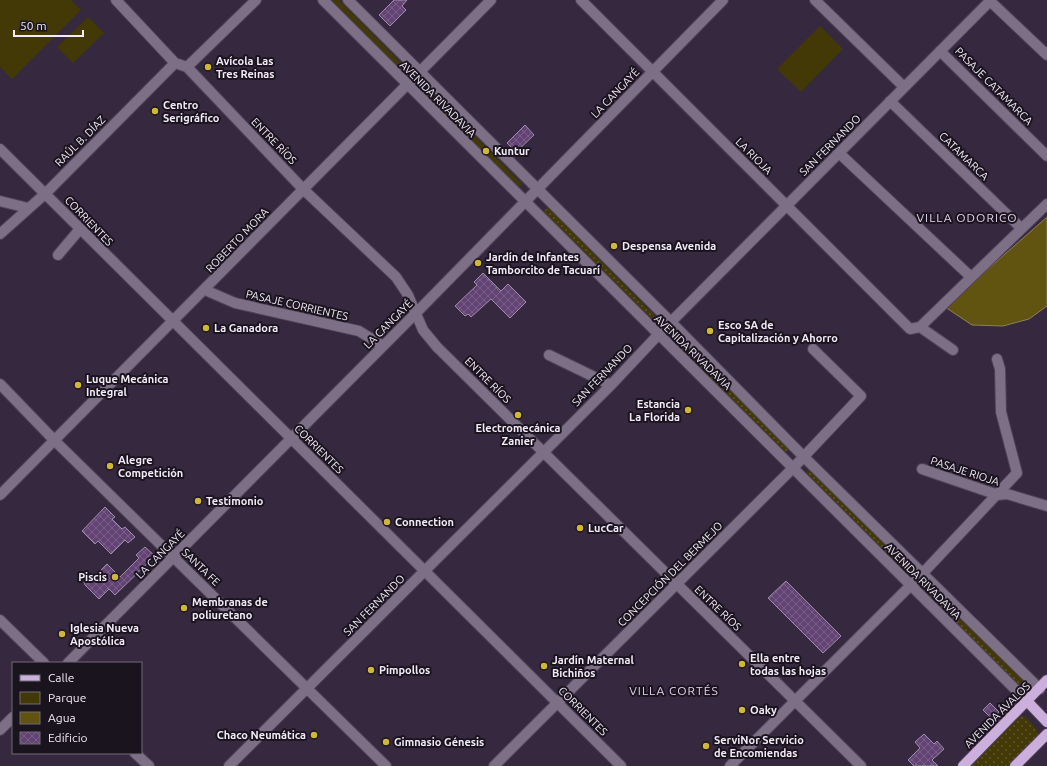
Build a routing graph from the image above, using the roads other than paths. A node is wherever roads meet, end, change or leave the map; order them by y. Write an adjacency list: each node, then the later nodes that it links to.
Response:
1 (116, 0): 12 (street, ENTRE RÍOS)
2 (256, 0): 13 (street)
3 (323, 0): 16 (street, AVENIDA RIVADAVIA)
4 (348, 0): 15 (street, AVENIDA RIVADAVIA)
5 (491, 0): 15 (street, ROBERTO MORA)
6 (581, 0): 14 (street, LA RIOJA)
7 (723, 0): 14 (street, LA CANGAYÉ)
8 (815, 0): 17 (street)
9 (990, 0): 10 (street, SAN FERNANDO); 11 (street)
10 (940, 51): 17 (street, SAN FERNANDO); 21 (street, PASAJE CATAMARCA)
11 (1047, 55)
12 (175, 63): 13 (street, ENTRE RÍOS); 24 (street, RAÚL B. DÍAZ)
13 (187, 67): 22 (street, ENTRE RÍOS)
14 (653, 71): 23 (street, LA CANGAYÉ); 28 (street, LA RIOJA)
15 (418, 72): 16 (street, ROBERTO MORA); 23 (street, AVENIDA RIVADAVIA)
16 (406, 84): 22 (street, ROBERTO MORA); 26 (street, AVENIDA RIVADAVIA)
17 (904, 87): 18 (street, SAN FERNANDO)
18 (890, 101): 20 (street, SAN FERNANDO); 30 (street, CATAMARCA)
19 (0, 149): 24 (street, CORRIENTES)
20 (839, 153): 28 (street, SAN FERNANDO); 34 (street)
21 (1047, 156)
22 (303, 189): 35 (street, ROBERTO MORA); 36 (street, ENTRE RÍOS)
23 (538, 190): 26 (street, LA CANGAYÉ); 38 (street, AVENIDA RIVADAVIA)
24 (46, 193): 29 (street, RAÚL B. DÍAZ); 31 (street, CORRIENTES)
25 (0, 200): 29 (street)
26 (525, 203): 36 (street, LA CANGAYÉ); 40 (street, AVENIDA RIVADAVIA)
27 (1047, 204): 30 (street)
28 (786, 206): 38 (street, SAN FERNANDO); 39 (street, LA RIOJA)
29 (28, 208): 32 (street, RAÚL B. DÍAZ)
30 (1021, 228): 34 (street)
31 (80, 229): 33 (street); 37 (street, CORRIENTES)
32 (0, 234)
33 (58, 255)
34 (971, 277): 39 (street)
35 (205, 290): 37 (street, ROBERTO MORA); 41 (street, PASAJE CORRIENTES)
36 (415, 314): 41 (street, LA CANGAYÉ); 50 (street, ENTRE RÍOS)
37 (173, 322): 48 (street, CORRIENTES); 49 (street, ROBERTO MORA)
38 (671, 322): 40 (street, SAN FERNANDO); 51 (street, AVENIDA RIVADAVIA)
39 (915, 328): 43 (street, LA RIOJA)
40 (658, 335): 47 (street, SAN FERNANDO); 52 (street, AVENIDA RIVADAVIA)
41 (383, 346): 48 (street, LA CANGAYÉ)
42 (813, 349): 51 (street, CONCEPCIÓN DEL BERMEJO)
43 (953, 350)
44 (550, 355): 47 (street)
45 (998, 359): 55 (street)
46 (0, 384): 49 (street, SANTA FE)
47 (611, 385): 50 (street, SAN FERNANDO)
48 (291, 438): 57 (street, LA CANGAYÉ); 58 (street, CORRIENTES)
49 (55, 440): 54 (street, ROBERTO MORA); 57 (street, SANTA FE)
50 (543, 452): 58 (street, SAN FERNANDO); 60 (street, ENTRE RÍOS)
51 (804, 457): 52 (street, CONCEPCIÓN DEL BERMEJO); 59 (street, AVENIDA RIVADAVIA)
52 (794, 467): 60 (street, CONCEPCIÓN DEL BERMEJO); 61 (street, AVENIDA RIVADAVIA)
53 (922, 469): 55 (street, PASAJE RIOJA)
54 (0, 495)
55 (998, 495): 56 (street, PASAJE RIOJA); 59 (street)
56 (1047, 506)
57 (174, 557): 64 (street, LA CANGAYÉ); 66 (street, SANTA FE)
58 (424, 572): 66 (street, SAN FERNANDO); 70 (street, CORRIENTES)
59 (922, 574): 61 (street); 67 (street, AVENIDA RIVADAVIA)
60 (677, 584): 68 (street, ENTRE RÍOS); 70 (street, CONCEPCIÓN DEL BERMEJO)
61 (910, 585): 68 (street); 69 (street, AVENIDA RIVADAVIA)
62 (0, 620): 63 (street)
63 (43, 662)
64 (69, 662)
65 (1047, 680): 67 (main road, AVENIDA ÁVALOS)
66 (307, 688): 77 (street, SAN FERNANDO); 78 (street, SANTA FE)
67 (1043, 692): 69 (main road, AVENIDA ÁVALOS)
68 (796, 700): 81 (street); 82 (street, ENTRE RÍOS)
69 (1027, 701): 72 (main road, AVENIDA RIVADAVIA); 83 (main road, AVENIDA ÁVALOS)
70 (557, 702): 79 (street, CONCEPCIÓN DEL BERMEJO); 80 (street, CORRIENTES)
71 (12, 718): 73 (street)
72 (1047, 722)
73 (0, 730)
74 (1047, 734): 84 (main road)
75 (136, 754): 76 (street)
76 (149, 766)
77 (229, 766)
78 (386, 766)
79 (494, 766)
80 (621, 766)
81 (730, 766)
82 (861, 766)
83 (964, 766)
84 (1015, 766)

